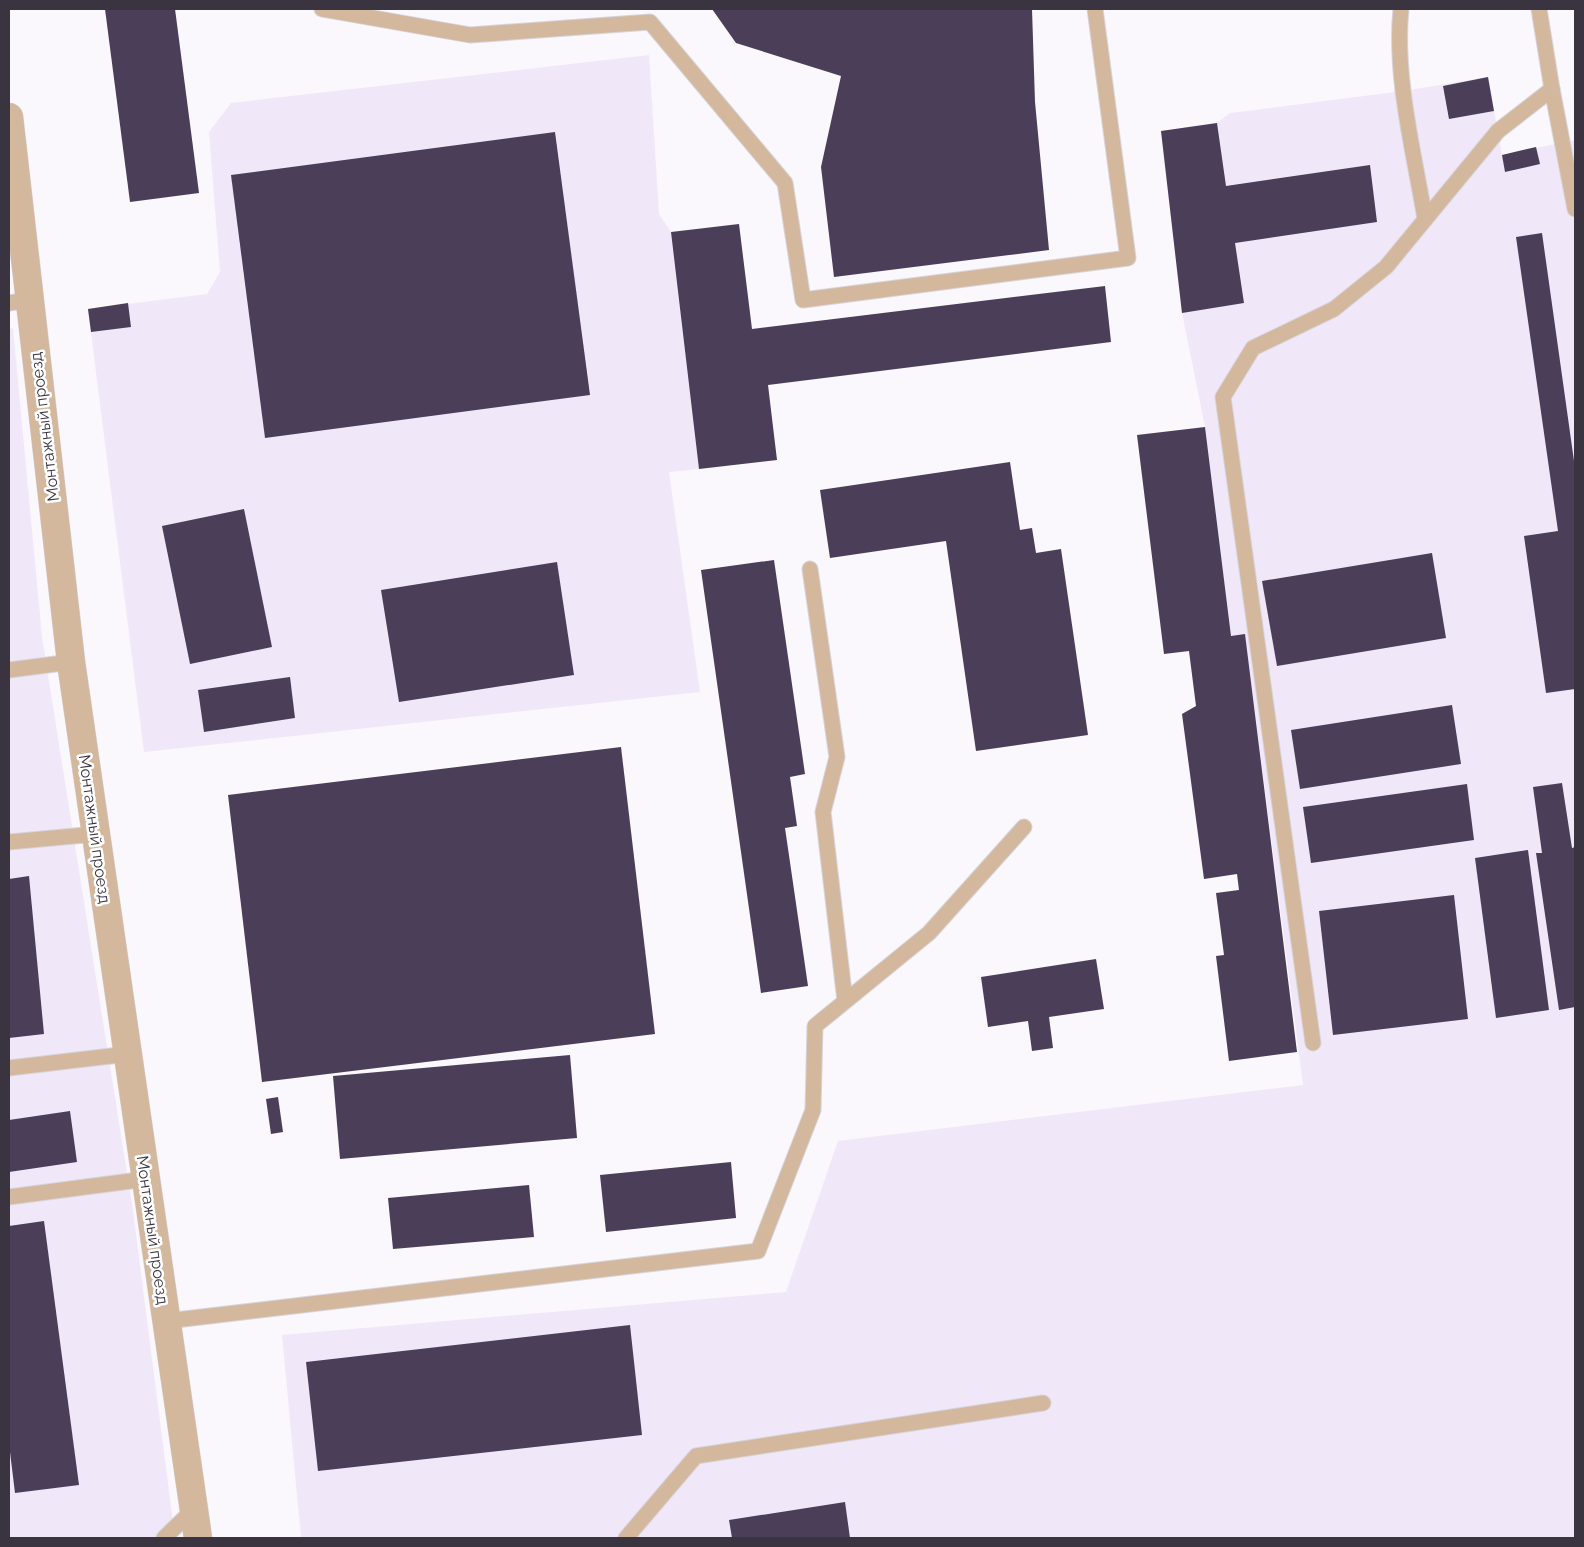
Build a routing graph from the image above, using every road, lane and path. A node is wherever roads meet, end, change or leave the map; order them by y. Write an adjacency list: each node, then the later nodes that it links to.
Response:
1 (322, 9): 2 (lane)
2 (1095, 9)
3 (1401, 9): 8 (lane)
4 (1539, 9): 5 (lane)
5 (1552, 89): 7 (lane); 8 (lane)
6 (9, 117): 9 (street, Монтажный проезд)
7 (1575, 209)
8 (1425, 219): 17 (lane)
9 (19, 301): 11 (street, Монтажный проезд)
10 (810, 569): 16 (lane)
11 (71, 662): 12 (lane); 14 (street, Монтажный проезд)
12 (9, 670)
13 (1024, 827): 16 (lane)
14 (96, 834): 15 (lane); 18 (street, Монтажный проезд)
15 (9, 842)
16 (845, 1001): 22 (lane)
17 (1313, 1043)
18 (128, 1054): 19 (lane); 20 (street, Монтажный проезд)
19 (9, 1068)
20 (146, 1179): 21 (lane); 22 (street, Монтажный проезд)
21 (9, 1197)
22 (167, 1321): 24 (street, Монтажный проезд)
23 (1043, 1403): 27 (lane)
24 (194, 1509): 25 (lane); 26 (street, Монтажный проезд)
25 (164, 1538)
26 (198, 1538)
27 (626, 1538)

